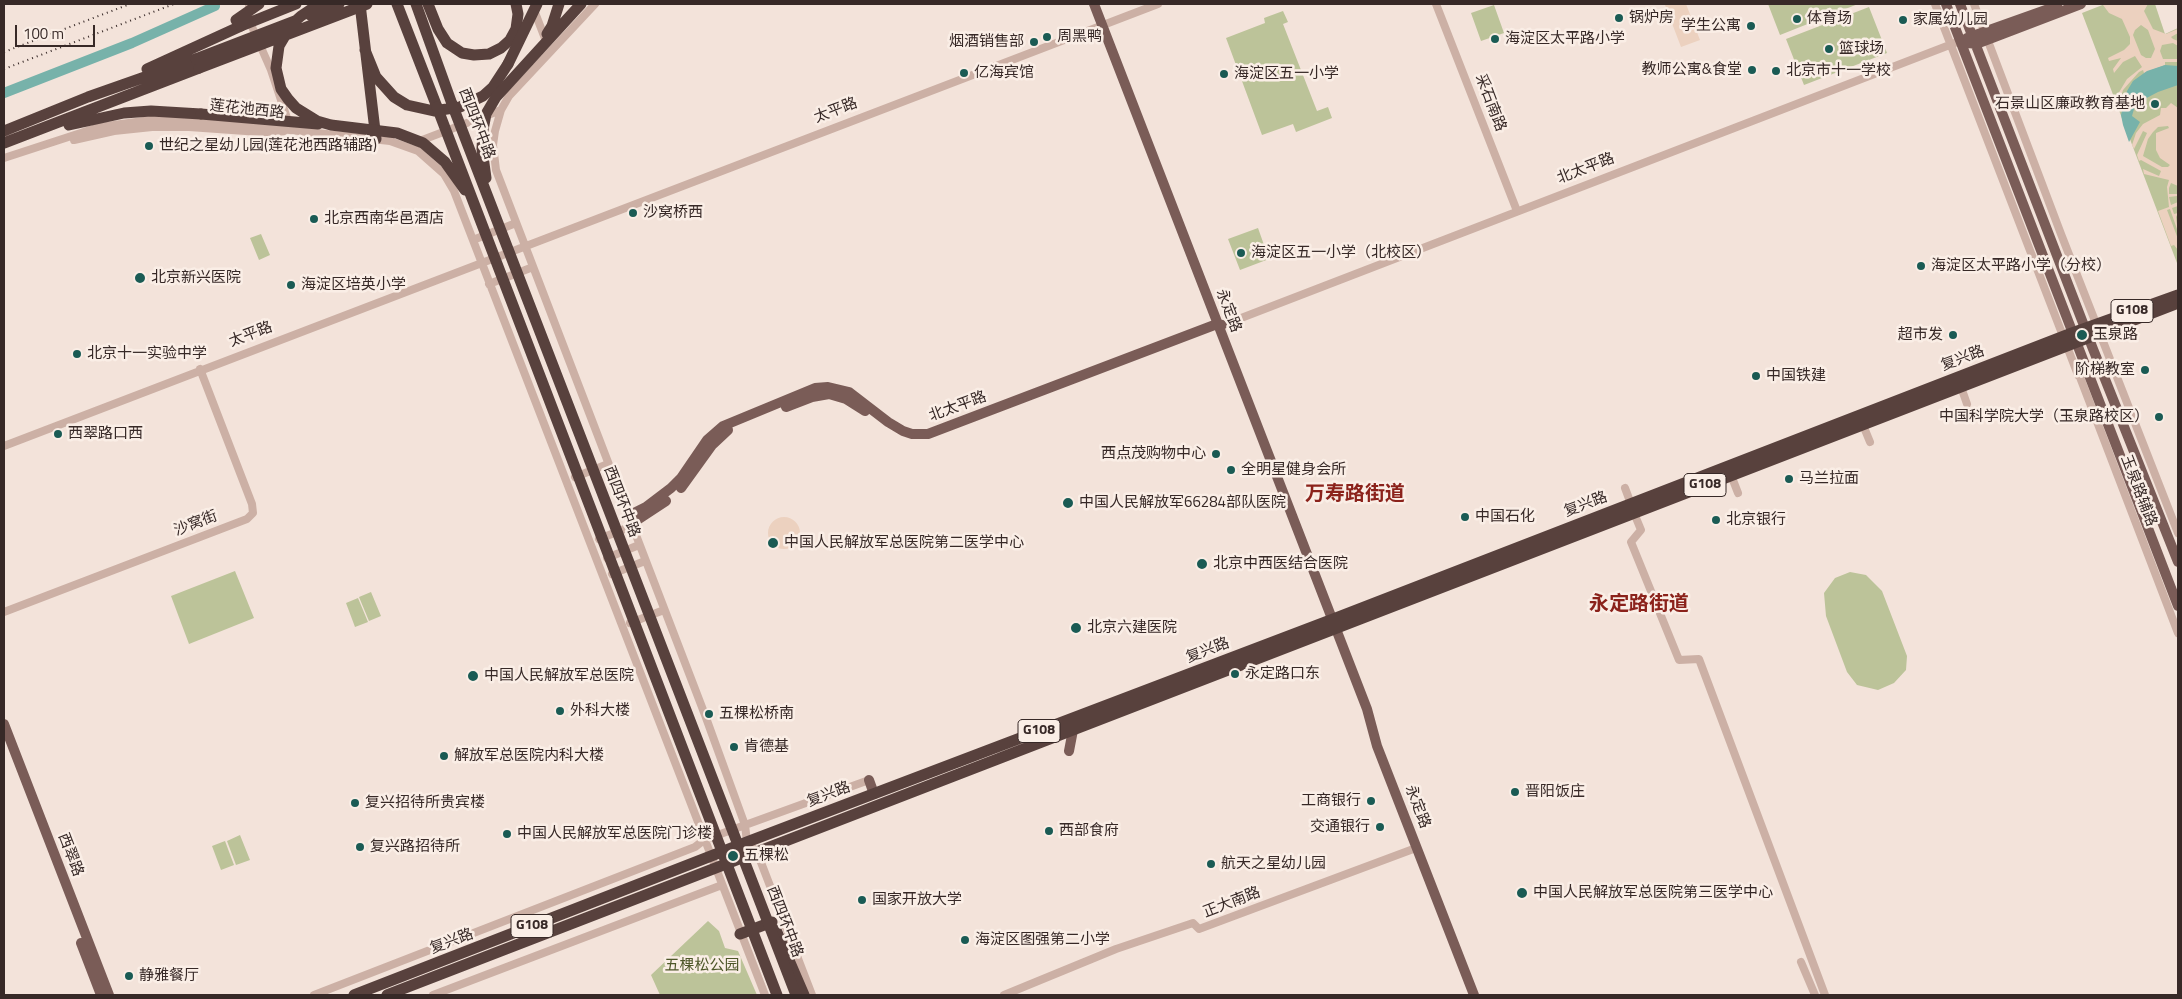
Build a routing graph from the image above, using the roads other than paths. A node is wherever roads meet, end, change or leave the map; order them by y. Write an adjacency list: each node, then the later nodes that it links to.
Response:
1 (249, 4): 39 (street)
2 (259, 4): 27 (highway, bridge)
3 (296, 4): 27 (highway, bridge)
4 (319, 4): 38 (highway, bridge)
5 (339, 4): 35 (highway, bridge)
6 (360, 4): 32 (highway)
7 (367, 4): 35 (highway, bridge)
8 (416, 4): 26 (highway)
9 (516, 4): 26 (highway)
10 (532, 4): 33 (street)
11 (537, 4): 32 (highway, bridge)
12 (559, 4): 34 (highway, bridge)
13 (581, 4): 34 (highway, bridge)
14 (595, 4): 33 (street, 西四环中路)
15 (1094, 4): 28 (main road, 永定路)
16 (1101, 4): 28 (main road, 永定路)
17 (1158, 4): 28 (street, 太平路)
18 (1436, 4): 49 (street, 采石南路)
19 (1935, 4): 31 (street)
20 (1946, 4): 31 (main road)
21 (1960, 4): 30 (main road)
22 (1974, 4): 29 (street)
23 (2063, 4): 29 (main road)
24 (2081, 4): 29 (main road)
25 (398, 6): 48 (highway, 西四环中路, bridge)
26 (427, 12): 47 (highway, 西四环中路, bridge)
27 (238, 23): 36 (highway)
28 (1105, 24): 54 (street, 太平路); 62 (main road, 永定路)
29 (1986, 36): 30 (main road); 52 (street)
30 (1974, 40): 31 (main road); 58 (main road)
31 (1955, 43): 49 (street, 北太平路); 50 (main road); 55 (street)
32 (365, 50): 42 (highway)
33 (550, 52): 37 (street, 西四环中路)
34 (533, 54): 47 (highway, bridge)
35 (197, 64): 36 (highway); 41 (highway)
36 (88, 97): 40 (highway)
37 (501, 110): 44 (street); 51 (street, 西四环中路)
38 (331, 125): 41 (highway, bridge); 48 (highway, bridge)
39 (290, 130): 42 (street); 45 (street, 莲花池西路); 46 (street, 莲花池西路)
40 (4, 131)
41 (23, 136): 43 (highway)
42 (376, 139): 44 (street)
43 (4, 143)
44 (406, 146): 53 (street)
45 (4, 158)
46 (4, 163)
47 (489, 200): 120 (highway, 西四环中路, bridge)
48 (476, 206): 119 (highway, 西四环中路, bridge)
49 (1517, 211): 62 (street, 北太平路)
50 (2026, 214): 55 (street); 64 (main road)
51 (516, 223): 53 (street); 54 (street, 西四环中路)
52 (2059, 228): 58 (street); 63 (street)
53 (473, 240): 56 (street)
54 (525, 245): 56 (street, 太平路); 57 (street, 西四环中路)
55 (2030, 251): 64 (street)
56 (481, 262): 59 (street); 66 (street, 太平路)
57 (533, 267): 59 (street); 74 (street, 西四环中路)
58 (2062, 268): 63 (main road)
59 (489, 284): 76 (street)
60 (2178, 295): 63 (highway, G108)
61 (2178, 303): 63 (highway, G108)
62 (1219, 326): 81 (main road, 北太平路); 92 (main road, 永定路)
63 (2093, 330): 64 (highway, G108); 73 (main road); 77 (street)
64 (2070, 340): 65 (main road); 67 (street); 68 (highway, 复兴路 / G108); 80 (highway, 复兴路 / G108)
65 (2081, 358): 67 (street); 89 (main road)
66 (200, 369): 72 (street, 太平路); 91 (street, 沙窝街)
67 (2078, 375): 94 (street, 玉泉路辅路)
68 (1960, 387): 69 (street); 70 (highway, 复兴路 / G108)
69 (1967, 404)
70 (1863, 425): 71 (street); 75 (highway, 复兴路 / G108)
71 (1870, 442)
72 (4, 446)
73 (2139, 462): 77 (street); 87 (main road)
74 (608, 464): 76 (street); 81 (street, 西四环中路)
75 (1731, 475): 79 (street); 80 (highway, 复兴路 / G108)
76 (566, 480): 83 (street)
77 (2158, 482): 82 (street)
78 (1625, 488): 80 (street)
79 (1738, 493)
80 (1633, 508): 92 (highway, 复兴路 / G108); 126 (street)
81 (631, 522): 83 (street); 84 (street, 西四环中路)
82 (2178, 533)
83 (590, 542): 85 (street)
84 (639, 545): 85 (street); 86 (street, 西四环中路)
85 (598, 561): 88 (street)
86 (645, 561): 88 (street); 90 (street, 西四环中路)
87 (2178, 562)
88 (604, 577): 93 (street)
89 (2178, 606)
90 (664, 610): 93 (street); 101 (street, 西四环中路)
91 (4, 612)
92 (1334, 622): 96 (highway, 复兴路 / G108); 100 (highway, 复兴路 / G108); 104 (main road, 永定路)
93 (623, 626): 102 (street)
94 (2178, 633)
95 (4, 724): 113 (main road, 西翠路)
96 (1073, 730): 98 (main road); 105 (highway, 复兴路 / G108)
97 (4, 742): 112 (main road, 西翠路)
98 (1069, 751)
99 (870, 780): 100 (main road); 101 (street, 复兴路)
100 (874, 794): 103 (highway, 复兴路 / G108)
101 (744, 825): 102 (street, 复兴路); 103 (street, 西四环中路)
102 (704, 840): 106 (street); 114 (street, 复兴路)
103 (747, 842): 105 (highway); 106 (highway, 复兴路 / G108)
104 (1416, 848): 123 (street, 正大南路); 124 (main road, 永定路)
105 (753, 854): 107 (highway, 复兴路 / G108); 109 (highway); 122 (street, 西四环中路)
106 (710, 856): 107 (street); 115 (highway, 复兴路 / G108)
107 (715, 869): 108 (street); 116 (highway, 复兴路 / G108)
108 (722, 885): 110 (street); 117 (street)
109 (772, 922): 110 (highway); 121 (highway)
110 (740, 934): 118 (street)
111 (1802, 962): 125 (street)
112 (101, 995)
113 (109, 995)
114 (314, 995)
115 (354, 995)
116 (387, 995)
117 (433, 995)
118 (765, 995)
119 (777, 995)
120 (796, 995)
121 (804, 995)
122 (812, 995)
123 (1004, 995)
124 (1474, 995)
125 (1815, 995)
126 (1825, 995)

